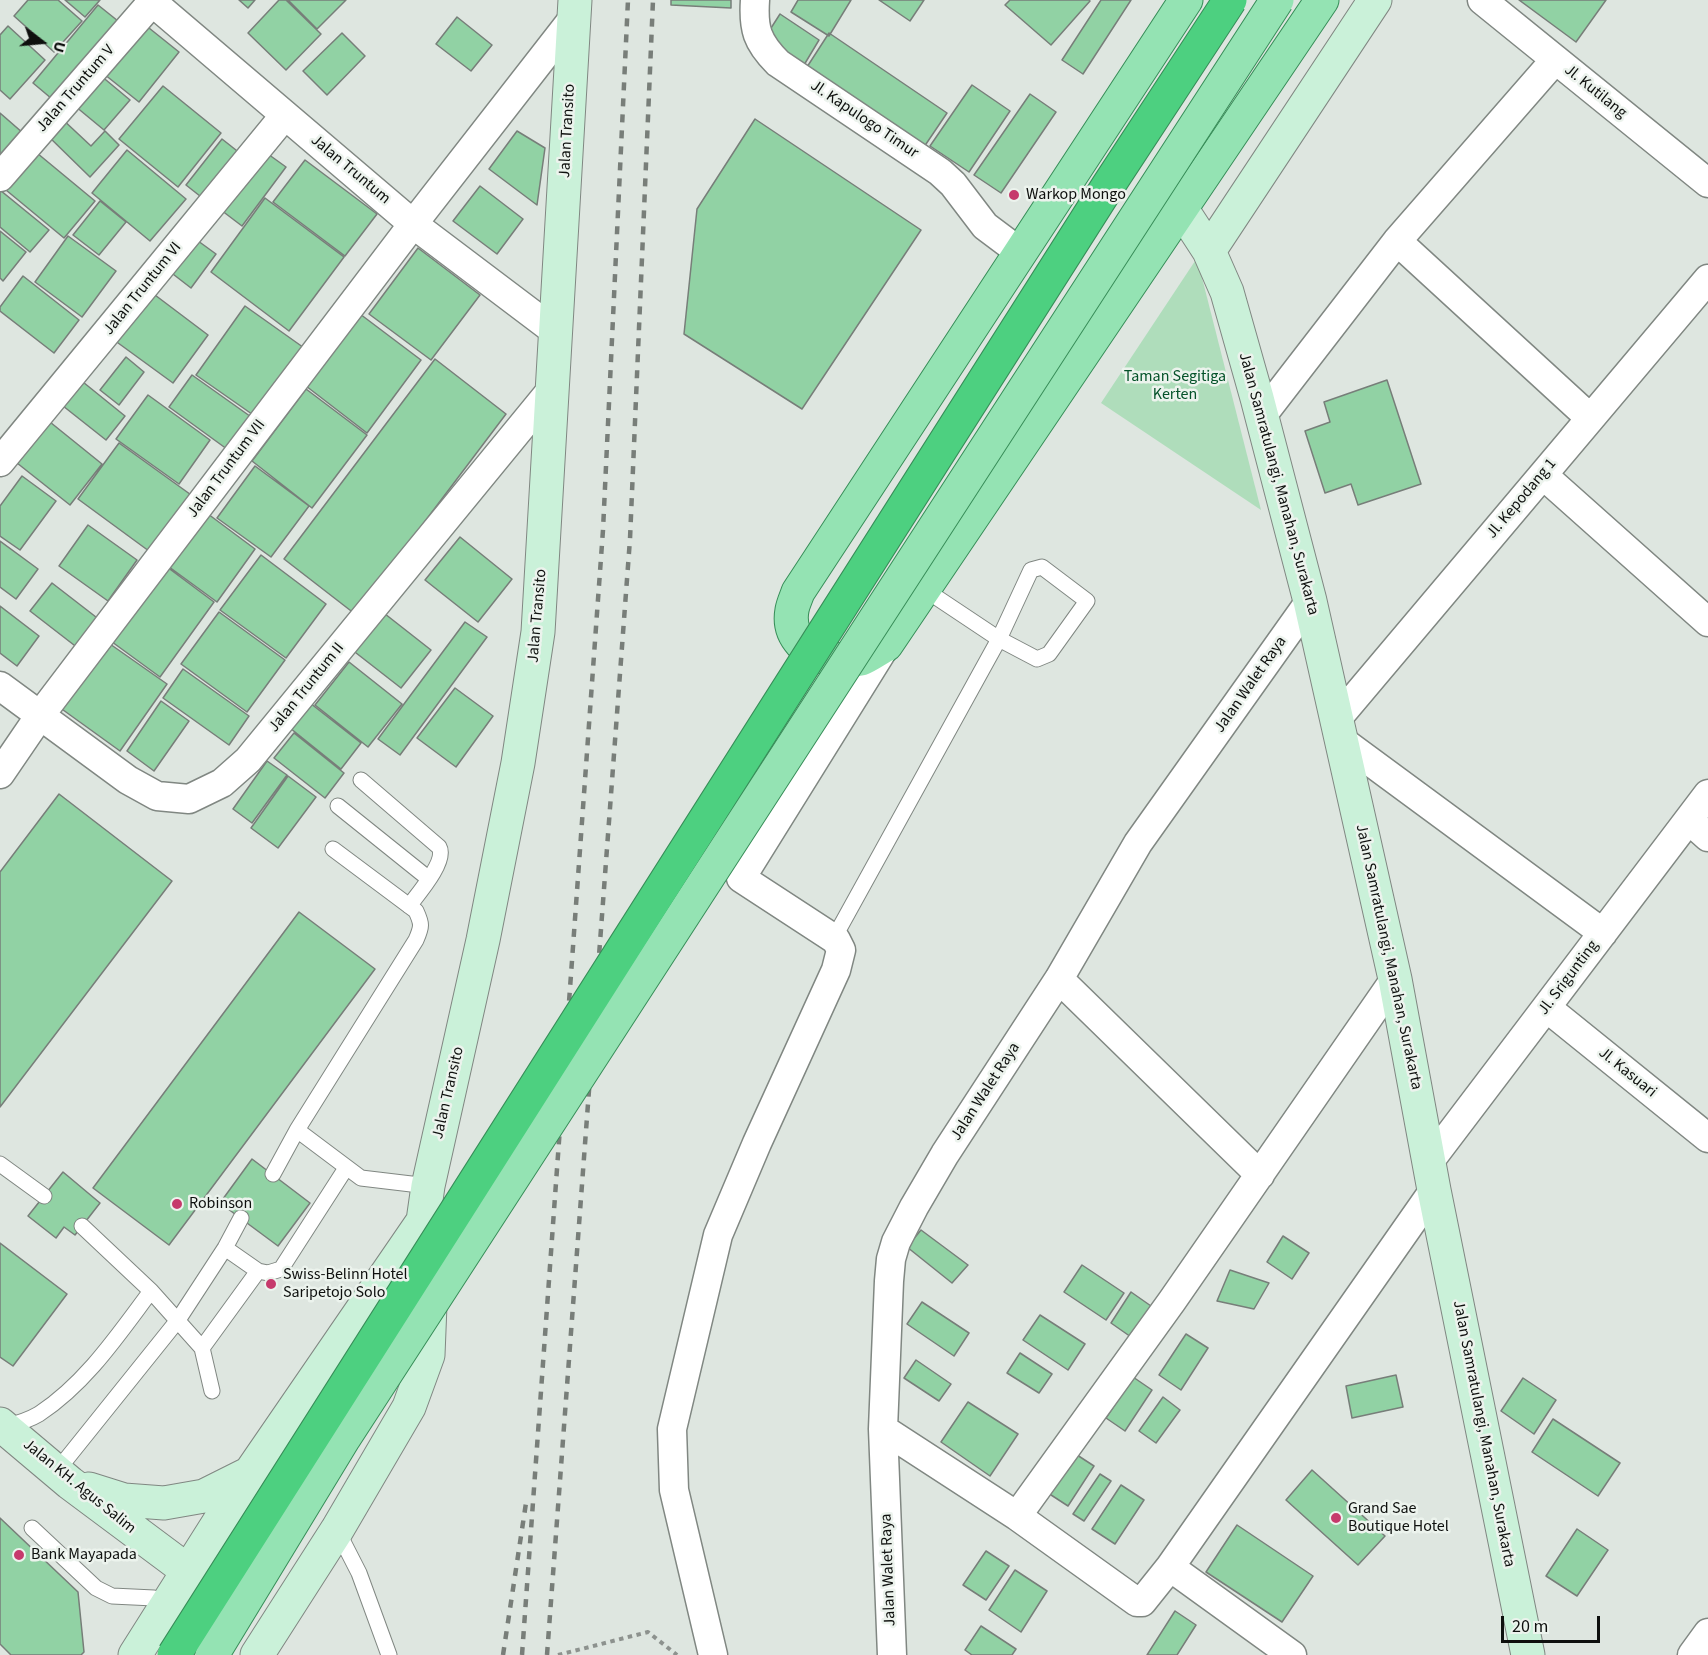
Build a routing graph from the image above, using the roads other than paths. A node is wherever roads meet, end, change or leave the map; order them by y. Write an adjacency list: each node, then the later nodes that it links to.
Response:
1 (755, 0): 17 (street, Jl. Kapulogo Timur)
2 (1186, 0): 17 (main road)
3 (1230, 0): 80 (highway, bridge)
4 (1277, 0): 81 (main road, bridge)
5 (1322, 0): 14 (main road)
6 (1375, 0): 18 (main road)
7 (1482, 0): 10 (street, Jl. Kutilang)
8 (151, 1): 11 (street, Jalan Truntum); 12 (street, Jalan Truntum V)
9 (575, 8): 15 (street, Jalan Truntum VII); 20 (main road, Jalan Transito)
10 (1555, 60): 13 (street, Jl. Kutilang); 16 (street)
11 (285, 115): 15 (street, Jalan Truntum); 24 (street, Jalan Truntum VI)
12 (0, 177)
13 (1708, 183)
14 (1181, 208): 18 (main road, Jalan Samratulangi, Manahan, Surakarta); 26 (main road)
15 (413, 224): 20 (street, Jalan Truntum); 32 (street, Jalan Truntum VII)
16 (1396, 241): 22 (street); 23 (street)
17 (1021, 253): 30 (main road)
18 (1213, 259): 22 (main road, Jalan Samratulangi, Manahan, Surakarta)
19 (1708, 279): 23 (street, Jl. Kepodang 1)
20 (556, 332): 21 (main road, Jalan Transito)
21 (553, 388): 32 (street, Jalan Truntum II); 54 (main road, Jalan Transito)
22 (1261, 417): 27 (main road, Jalan Samratulangi, Manahan, Surakarta)
23 (1590, 418): 25 (street, Jl. Kepodang 1)
24 (0, 462)
25 (1543, 476): 28 (street); 33 (street, Jl. Kepodang 1)
26 (924, 589): 29 (lane); 30 (main road)
27 (1310, 601): 33 (main road, Jalan Samratulangi, Manahan, Surakarta); 44 (street, Jalan Walet Raya)
28 (1708, 622)
29 (999, 639): 29 (lane); 43 (lane)
30 (886, 645): 43 (street)
31 (0, 686): 32 (street, Jalan Truntum II)
32 (41, 714): 34 (street, Jalan Truntum VII)
33 (1339, 730): 42 (street); 45 (main road, Jalan Samratulangi, Manahan, Surakarta)
34 (0, 774)
35 (361, 780): 40 (lane)
36 (1708, 794): 38 (street, Jl. Srigunting)
37 (338, 806): 40 (lane)
38 (1699, 828): 42 (street, Jl. Srigunting)
39 (333, 849): 41 (lane)
40 (429, 879): 41 (lane)
41 (410, 906): 47 (lane)
42 (1603, 933): 46 (street, Jl. Srigunting)
43 (834, 938): 83 (street)
44 (1059, 978): 52 (street); 68 (street, Jalan Walet Raya)
45 (1395, 979): 52 (street); 53 (main road, Jalan Samratulangi, Manahan, Surakarta)
46 (1547, 1008): 48 (street, Jl. Kasuari); 53 (street, Jl. Srigunting)
47 (297, 1130): 50 (lane); 51 (lane)
48 (1708, 1138)
49 (0, 1164): 55 (lane)
50 (346, 1168): 54 (lane); 60 (lane)
51 (273, 1174)
52 (1260, 1175): 71 (street)
53 (1432, 1176): 74 (street, Jl. Srigunting); 86 (main road, Jalan Samratulangi, Manahan, Surakarta)
54 (428, 1186): 57 (main road, Jalan Transito)
55 (44, 1196)
56 (241, 1218): 59 (lane)
57 (423, 1221): 62 (main road); 64 (main road)
58 (82, 1226): 61 (lane)
59 (225, 1248): 60 (lane); 63 (lane)
60 (258, 1271): 65 (lane)
61 (151, 1291): 63 (lane); 67 (lane)
62 (373, 1293): 64 (main road); 69 (main road)
63 (178, 1320): 65 (lane); 70 (lane)
64 (429, 1323): 73 (main road)
65 (202, 1348): 66 (lane)
66 (212, 1390)
67 (2, 1425): 70 (main road, Jalan KH. Agus Salim)
68 (883, 1429): 71 (street); 84 (street, Jalan Walet Raya)
69 (250, 1473): 70 (main road); 75 (main road)
70 (63, 1477): 75 (main road, Jalan KH. Agus Salim)
71 (1017, 1516): 74 (street, Jl. Srigunting)
72 (32, 1528): 76 (lane)
73 (337, 1530): 78 (main road); 82 (lane)
74 (1170, 1567): 85 (street)
75 (182, 1568): 76 (lane); 78 (main road, Jalan KH. Agus Salim); 79 (main road)
76 (154, 1598): 79 (lane)
77 (1708, 1633): 87 (street)
78 (264, 1643)
79 (130, 1650)
80 (174, 1655)
81 (212, 1655)
82 (389, 1655)
83 (713, 1655)
84 (892, 1655)
85 (1292, 1655)
86 (1528, 1655)
87 (1692, 1655)

